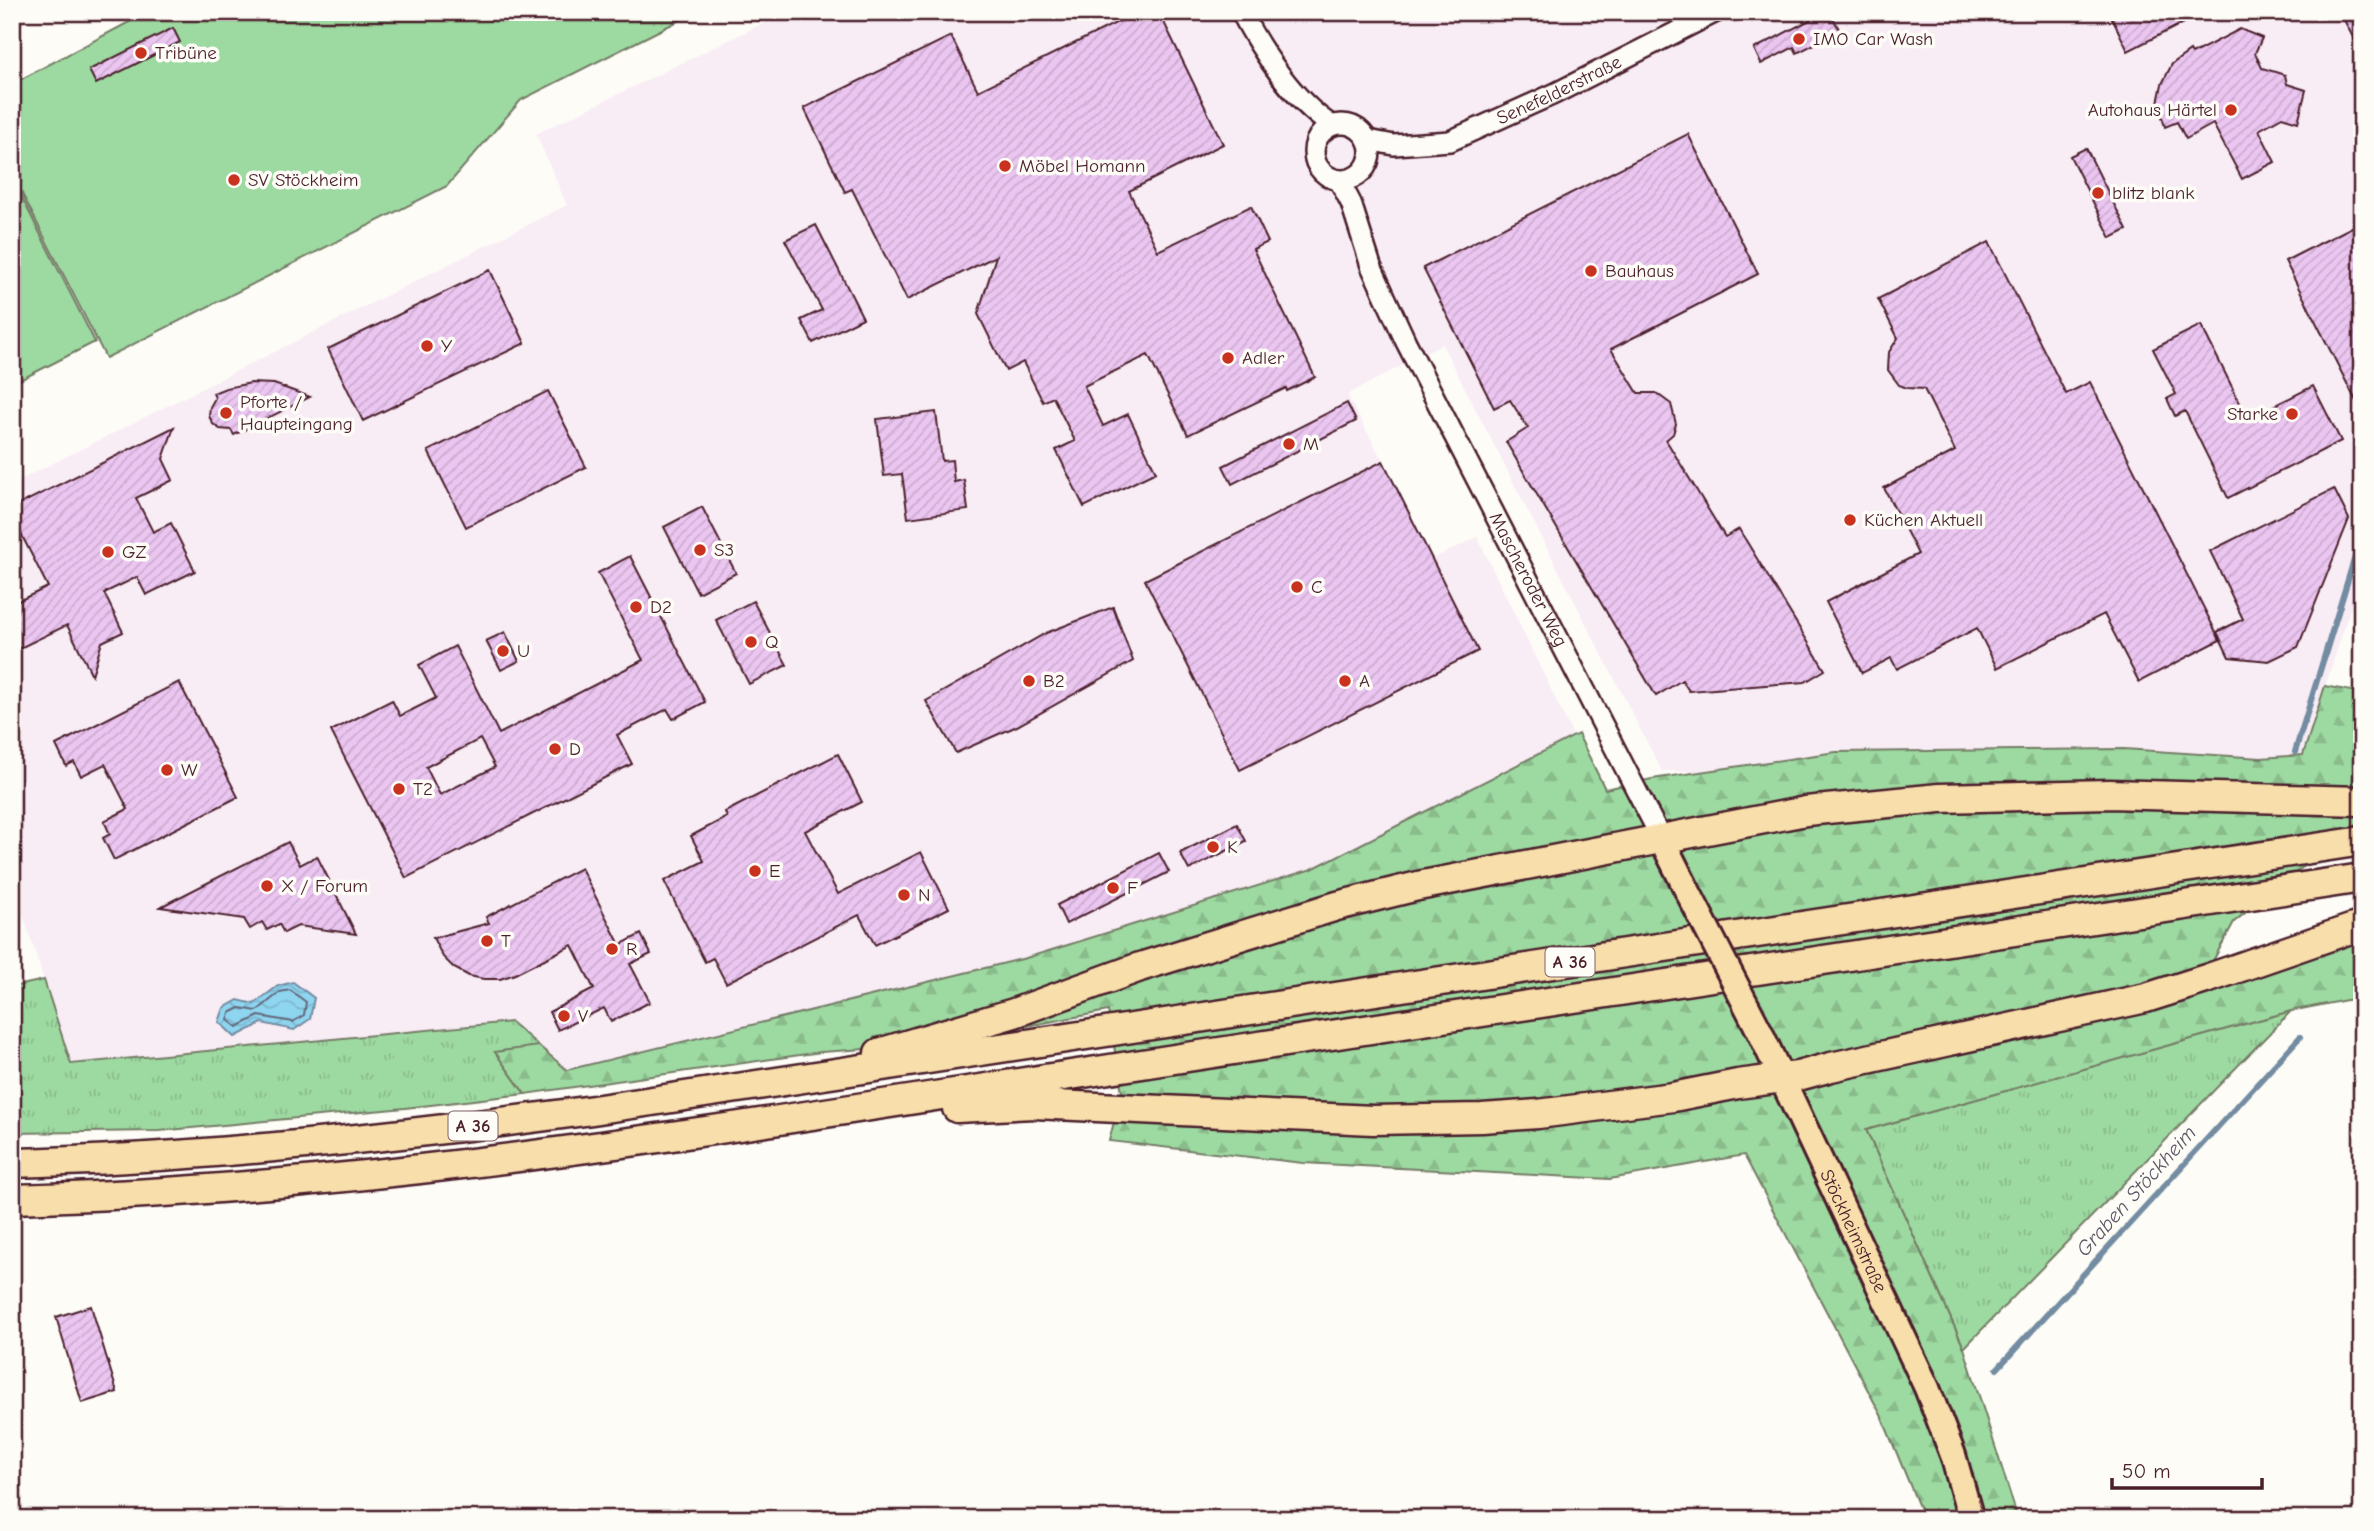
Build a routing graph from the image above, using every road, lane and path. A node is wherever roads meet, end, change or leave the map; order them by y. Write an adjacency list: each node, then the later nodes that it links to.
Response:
1 (1241, 12): 3 (street)
2 (1716, 12): 5 (street, Senefelderstraße)
3 (1322, 125): 4 (street); 7 (street)
4 (1368, 140): 5 (street, Senefelderstraße); 6 (street)
5 (1394, 145): 6 (street, Senefelderstraße)
6 (1368, 162): 7 (street)
7 (1345, 179): 9 (street, Mascheroder Weg)
8 (2362, 801): 9 (highway)
9 (1661, 838): 13 (main road, Mascheroder Weg, bridge); 15 (highway)
10 (2362, 841): 15 (highway, A 36)
11 (2362, 878): 16 (highway, A 36)
12 (2362, 925): 14 (highway)
13 (1718, 950): 14 (main road, Stöckheimstraße, bridge)
14 (1782, 1079): 16 (highway); 19 (main road, Stöckheimstraße)
15 (779, 1083): 17 (highway, A 36)
16 (808, 1115): 18 (highway, A 36)
17 (12, 1163)
18 (12, 1199)
19 (1971, 1519)

